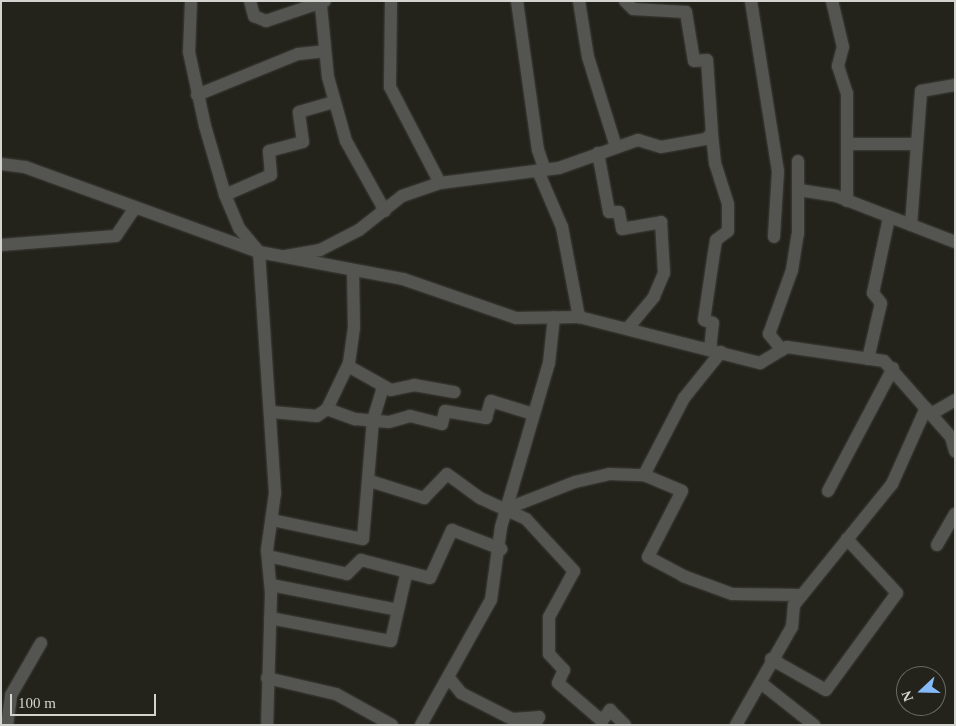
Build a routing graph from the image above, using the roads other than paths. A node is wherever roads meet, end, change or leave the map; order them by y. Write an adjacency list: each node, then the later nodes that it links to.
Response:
1 (190, 1): 12 (street)
2 (250, 1): 9 (street)
3 (391, 1): 22 (street)
4 (517, 1): 21 (street)
5 (578, 1): 17 (street)
6 (625, 1): 14 (street)
7 (751, 1): 30 (street)
8 (832, 1): 15 (street)
9 (323, 4): 10 (street)
10 (326, 50): 12 (street); 13 (street)
11 (955, 85): 16 (street)
12 (197, 95): 24 (street)
13 (335, 102): 24 (street); 27 (street)
14 (712, 133): 17 (street); 40 (street)
15 (849, 144): 16 (street); 25 (street)
16 (917, 144): 29 (street)
17 (616, 147): 18 (street)
18 (598, 153): 21 (street); 38 (street)
19 (798, 161): 23 (street)
20 (1, 164): 26 (street)
21 (541, 170): 22 (street); 37 (street)
22 (440, 183): 27 (street)
23 (799, 190): 25 (street); 39 (street)
24 (225, 195): 33 (street)
25 (847, 201): 28 (street)
26 (134, 209): 32 (street); 33 (street)
27 (385, 210): 34 (street)
28 (890, 218): 29 (street); 41 (street)
29 (911, 225): 31 (street)
30 (774, 237)
31 (955, 242)
32 (1, 245)
33 (259, 252): 34 (street); 49 (street)
34 (286, 256): 35 (street)
35 (353, 271): 36 (street); 42 (street)
36 (554, 317): 37 (street); 50 (street)
37 (579, 317): 38 (street)
38 (628, 328): 40 (street)
39 (782, 350): 40 (street); 41 (street)
40 (715, 351): 53 (street)
41 (868, 359): 43 (street)
42 (348, 366): 44 (street); 47 (street)
43 (893, 368): 48 (street); 55 (street)
44 (383, 387): 45 (street); 51 (street)
45 (454, 392)
46 (955, 400): 48 (street)
47 (327, 409): 49 (street); 51 (street)
48 (929, 411): 52 (street); 59 (street)
49 (272, 412): 58 (street)
50 (534, 414): 51 (street); 56 (street)
51 (373, 420): 54 (street)
52 (955, 451)
53 (644, 475): 56 (street); 65 (street)
54 (370, 481): 56 (street); 58 (street)
55 (828, 492)
56 (506, 509): 61 (street); 78 (street)
57 (955, 514): 60 (street)
58 (272, 520): 62 (street)
59 (847, 538): 65 (street); 69 (street)
60 (937, 544)
61 (499, 548): 63 (street); 71 (street)
62 (268, 556): 63 (street); 64 (street)
63 (406, 575): 66 (street)
64 (270, 585): 66 (street); 67 (street)
65 (802, 595): 69 (street)
66 (398, 610): 67 (street)
67 (270, 618): 70 (street)
68 (41, 643): 73 (street)
69 (771, 659): 72 (street)
70 (268, 678): 74 (street); 75 (street)
71 (450, 678): 76 (street); 77 (street)
72 (762, 683): 79 (street); 80 (street)
73 (7, 725)
74 (267, 725)
75 (392, 725)
76 (421, 725)
77 (535, 725)
78 (625, 725)
79 (736, 725)
80 (814, 725)

